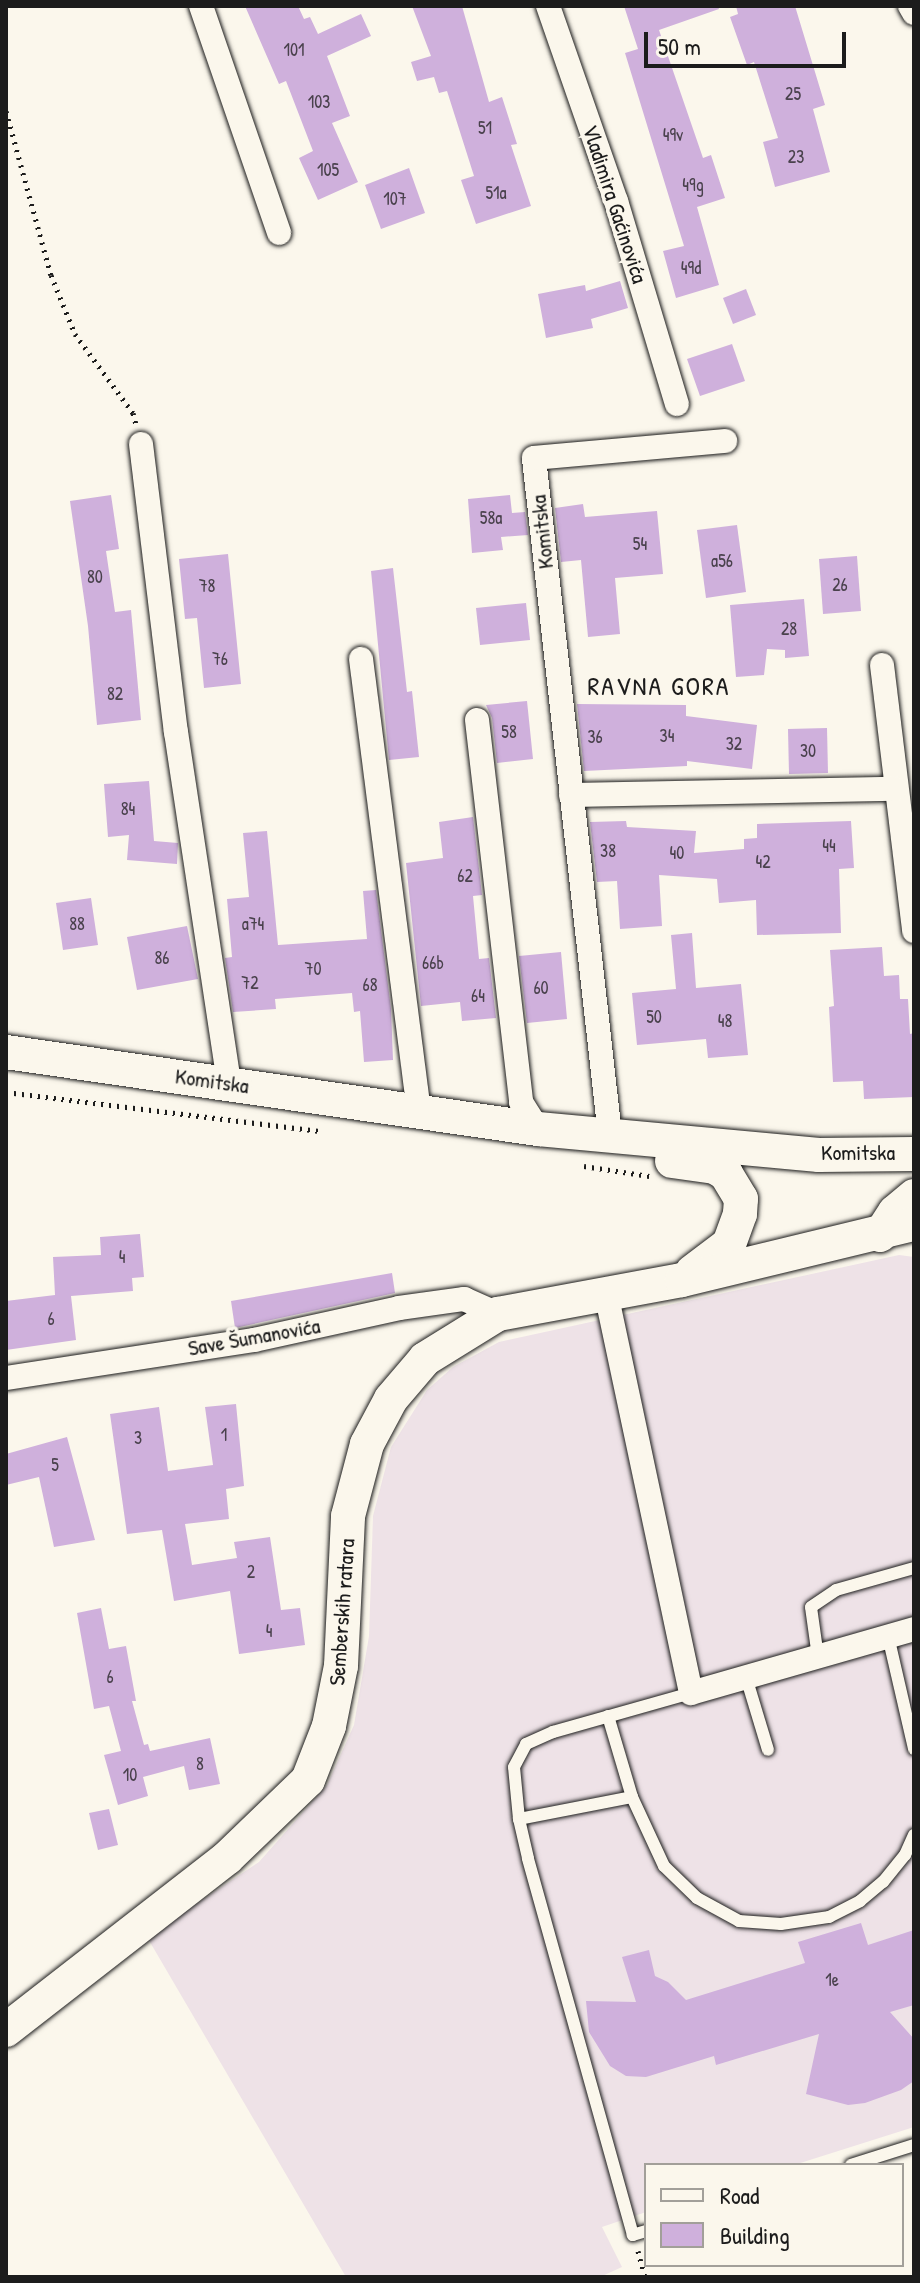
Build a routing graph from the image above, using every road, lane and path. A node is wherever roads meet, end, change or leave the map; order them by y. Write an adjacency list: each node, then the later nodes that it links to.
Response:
1 (201, 6): 6 (street)
2 (548, 6): 7 (street, Vladimira Gaćinovića)
3 (910, 6): 4 (street)
4 (914, 13)
5 (6, 111): 9 (path)
6 (279, 233)
7 (677, 404)
8 (725, 441): 14 (street, Komitska)
9 (141, 444): 17 (street)
10 (361, 659): 18 (street)
11 (882, 665): 13 (street)
12 (477, 720): 19 (street)
13 (895, 789): 14 (street); 15 (street)
14 (571, 795): 20 (street, Komitska)
15 (914, 931)
16 (6, 1052): 17 (main road, Komitska)
17 (229, 1084): 18 (main road, Komitska)
18 (419, 1110): 19 (main road, Komitska)
19 (538, 1129): 20 (main road, Komitska); 27 (main road)
20 (610, 1135): 22 (main road, Komitska)
21 (914, 1154): 22 (main road, Komitska)
22 (819, 1155): 23 (main road)
23 (914, 1178)
24 (914, 1196): 26 (main road)
25 (914, 1224): 26 (main road, Semberskih ratara)
26 (880, 1235): 27 (main road, Semberskih ratara)
27 (682, 1280): 28 (main road, Semberskih ratara)
28 (606, 1293): 29 (main road, Semberskih ratara); 36 (street)
29 (498, 1314): 30 (street, Save Šumanovića); 43 (main road, Semberskih ratara)
30 (6, 1378)
31 (914, 1568): 34 (lane)
32 (914, 1629): 33 (street)
33 (888, 1636): 34 (street); 38 (lane)
34 (818, 1657): 35 (street)
35 (746, 1677): 36 (street); 39 (lane)
36 (691, 1693): 37 (lane)
37 (608, 1716): 40 (lane); 41 (lane)
38 (914, 1749)
39 (768, 1750)
40 (632, 1797): 41 (lane); 42 (lane)
41 (519, 1819): 46 (lane)
42 (914, 1835)
43 (6, 2030)
44 (914, 2145): 45 (lane)
45 (857, 2163)
46 (644, 2232)

